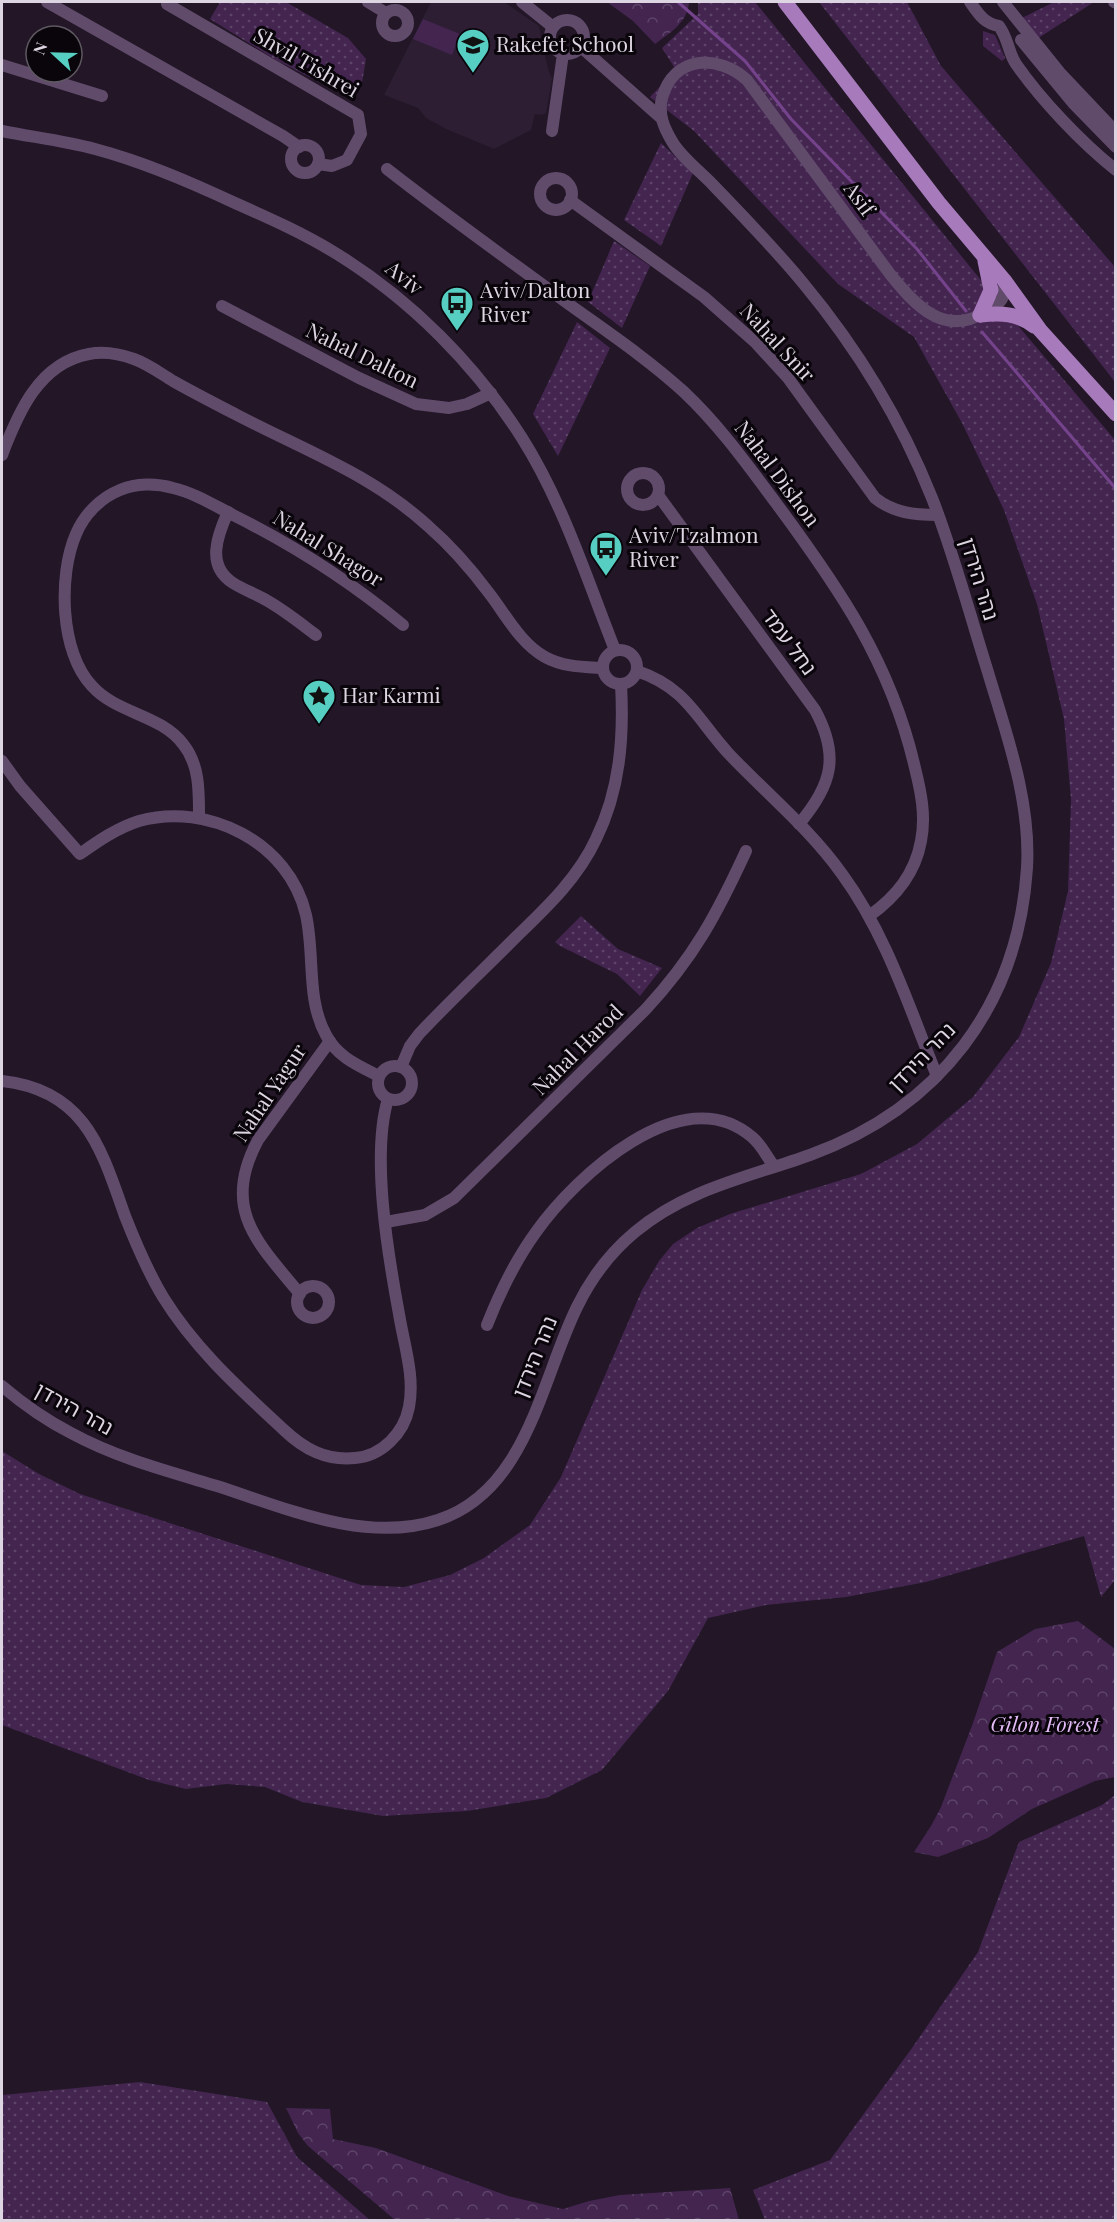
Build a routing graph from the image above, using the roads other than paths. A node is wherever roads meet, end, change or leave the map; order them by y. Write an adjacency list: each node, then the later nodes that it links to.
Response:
1 (47, 2): 21 (street)
2 (368, 2): 9 (street)
3 (522, 2): 10 (street)
4 (785, 2): 27 (main road)
5 (970, 2): 8 (street)
6 (993, 2): 8 (street)
7 (167, 4): 23 (street, Shvil Tishrei)
8 (1003, 13): 11 (street); 12 (street)
9 (386, 14)
10 (553, 27): 13 (street); 14 (street)
11 (1007, 37): 12 (street); 25 (street)
12 (1026, 40): 20 (street); 22 (street)
13 (581, 47): 14 (street); 17 (street)
14 (563, 54): 19 (street)
15 (2, 65): 16 (street)
16 (102, 96)
17 (660, 117): 30 (street, Asif); 37 (street, נהר הירדן)
18 (2, 131): 32 (street, Aviv)
19 (552, 131)
20 (1116, 132)
21 (299, 147): 23 (street); 23 (street)
22 (1116, 147)
23 (318, 165)
24 (387, 169): 48 (street, Nahal Dishon)
25 (1116, 170)
26 (570, 200): 37 (street, Nahal Snir)
27 (983, 256): 28 (main road); 30 (main road)
28 (1004, 280): 30 (street); 31 (main road)
29 (222, 306): 32 (street, Nahal Dalton)
30 (981, 315): 31 (main road)
31 (1040, 330): 33 (main road)
32 (491, 393): 40 (street, Aviv)
33 (1116, 414)
34 (2, 455): 41 (street)
35 (658, 495): 46 (street, נחל עמד)
36 (228, 512): 38 (street, Nahal Shagor); 39 (street); 45 (street, Nahal Shagor)
37 (938, 515): 52 (street, נהר הירדן)
38 (403, 625)
39 (316, 635)
40 (615, 650): 41 (street); 42 (street)
41 (602, 668): 43 (street)
42 (637, 670): 43 (street); 46 (street)
43 (621, 684): 50 (street)
44 (2, 761): 45 (street)
45 (199, 818): 49 (street)
46 (799, 824): 48 (street)
47 (746, 850): 56 (street, Nahal Harod)
48 (869, 916): 52 (street)
49 (330, 1041): 51 (street); 57 (street, Nahal Yagur)
50 (402, 1066): 51 (street); 54 (street)
51 (379, 1076): 54 (street)
52 (937, 1076): 55 (street, נהר הירדן)
53 (2, 1081): 56 (street)
54 (388, 1099): 56 (street)
55 (774, 1166): 58 (street); 59 (street, נהר הירדן)
56 (386, 1222)
57 (300, 1294)
58 (487, 1325)
59 (2, 1386)

